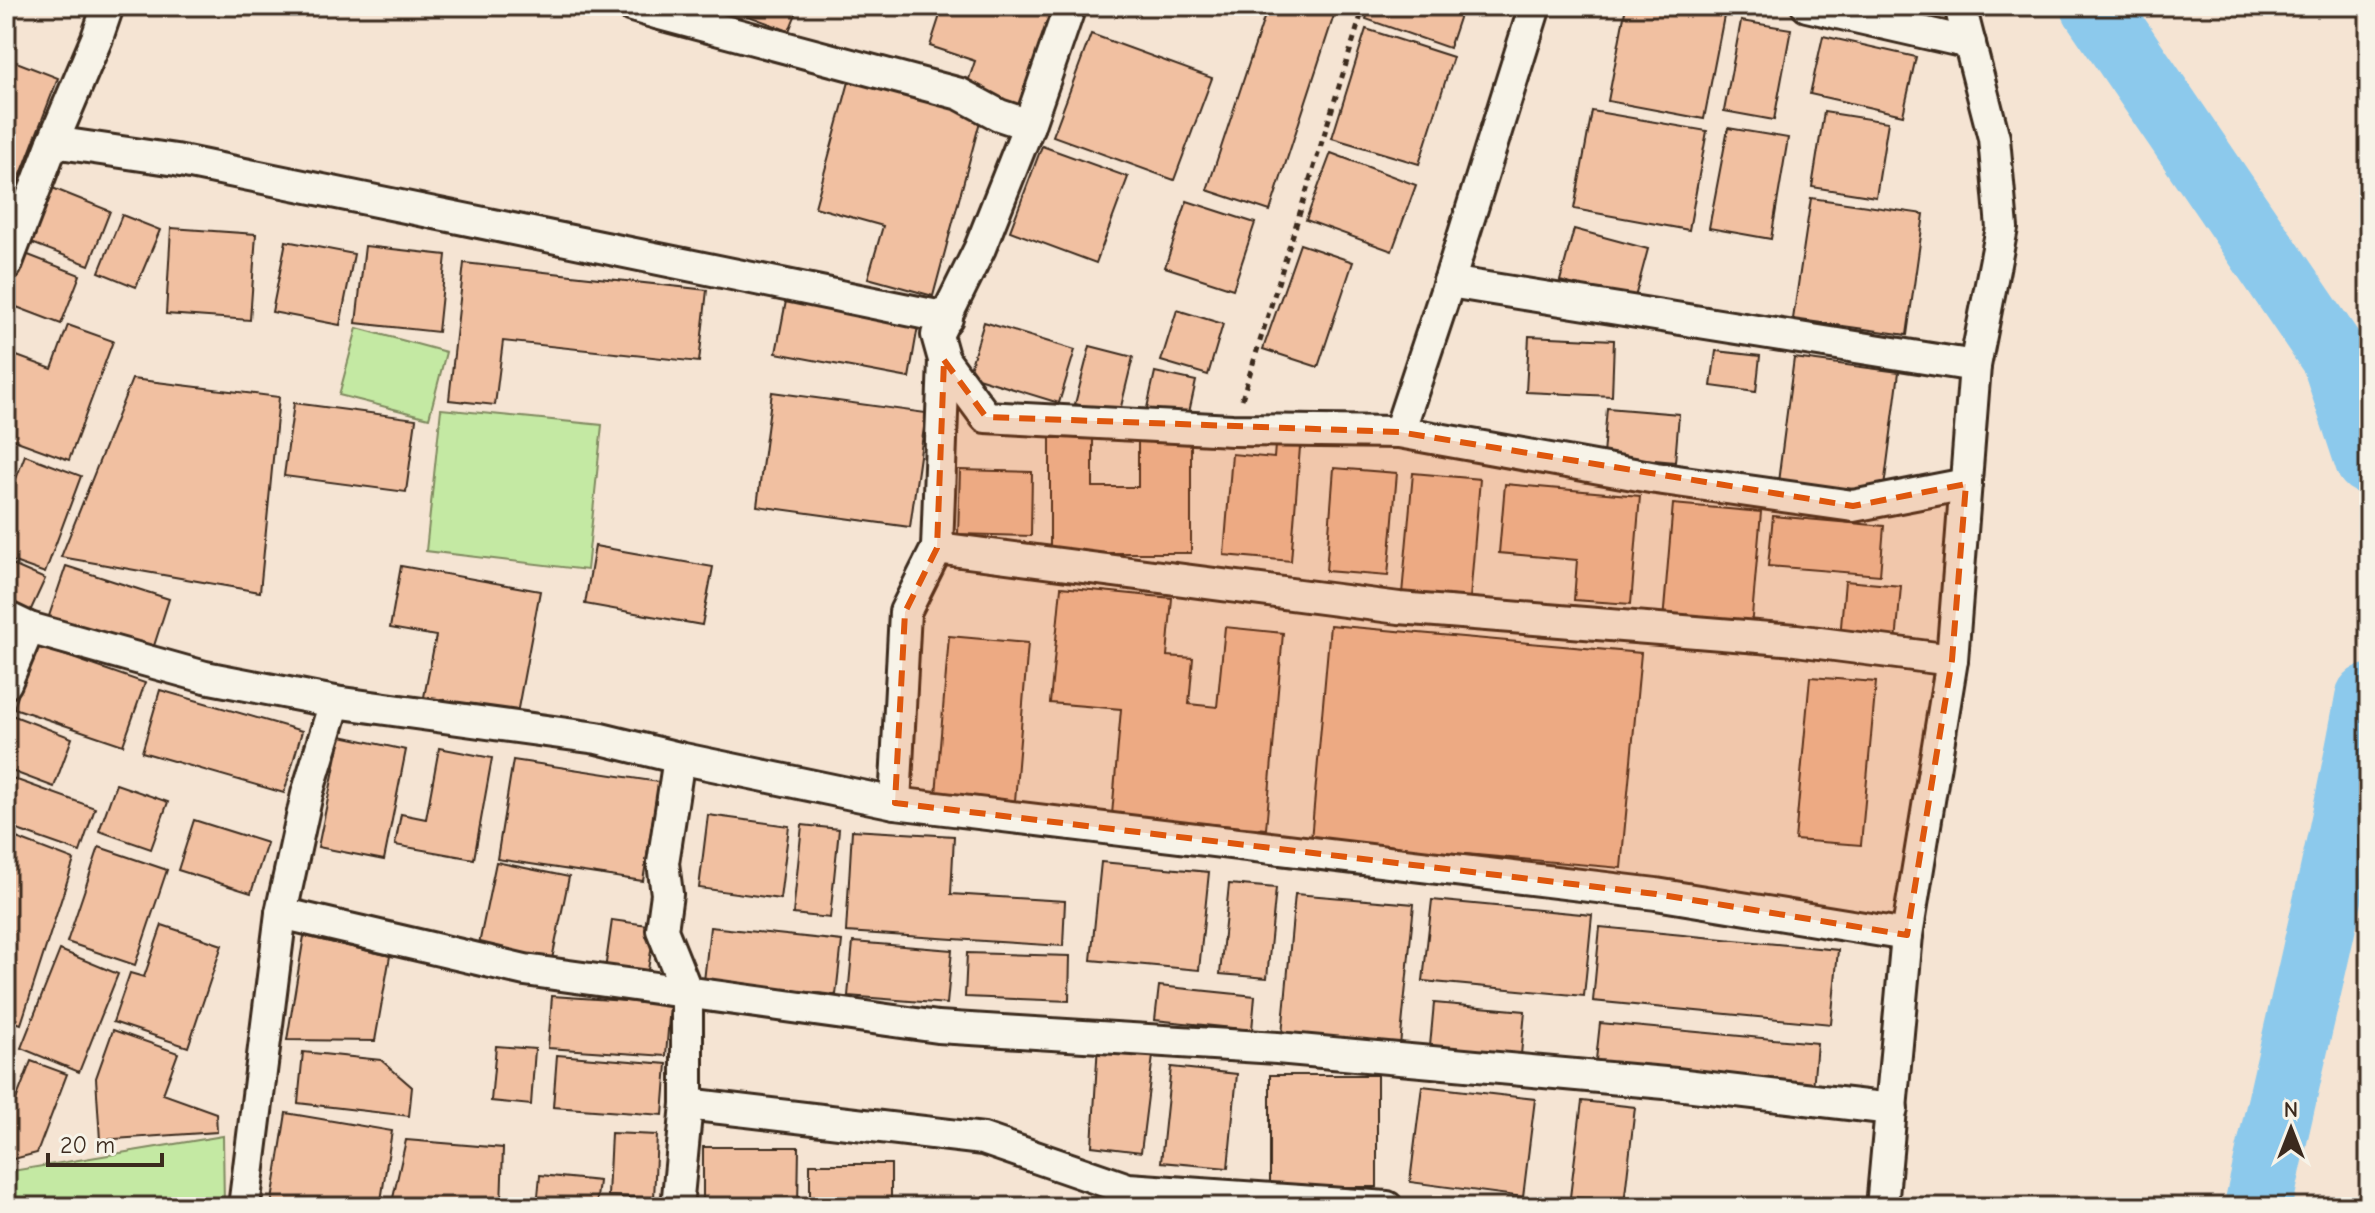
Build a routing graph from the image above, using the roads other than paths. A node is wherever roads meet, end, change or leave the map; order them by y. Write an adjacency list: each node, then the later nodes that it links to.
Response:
1 (108, 6): 9 (street)
2 (1070, 6): 8 (street)
3 (1535, 6): 11 (street)
4 (1807, 6): 7 (street)
5 (1960, 6): 7 (street)
6 (652, 9): 8 (street)
7 (1970, 43): 14 (street)
8 (1029, 125): 12 (street)
9 (53, 142): 10 (street); 12 (street)
10 (6, 265)
11 (1449, 282): 14 (street); 15 (street)
12 (947, 318): 13 (street)
13 (944, 360): 15 (street); 17 (street)
14 (1975, 366): 16 (street)
15 (1399, 432): 16 (street)
16 (1966, 484): 19 (street)
17 (937, 548): 19 (street); 23 (street)
18 (18, 622): 20 (street); 21 (street)
19 (1952, 660): 25 (street)
20 (6, 683)
21 (335, 702): 22 (street); 24 (street)
22 (679, 758): 23 (street); 26 (street)
23 (895, 803): 25 (street)
24 (281, 913): 26 (street); 30 (street)
25 (1907, 935): 28 (street)
26 (687, 992): 27 (street); 28 (street)
27 (687, 1104): 29 (street); 31 (street)
28 (1892, 1109): 33 (street)
29 (1129, 1198): 32 (street)
30 (244, 1207)
31 (677, 1207)
32 (1387, 1207)
33 (1882, 1207)

